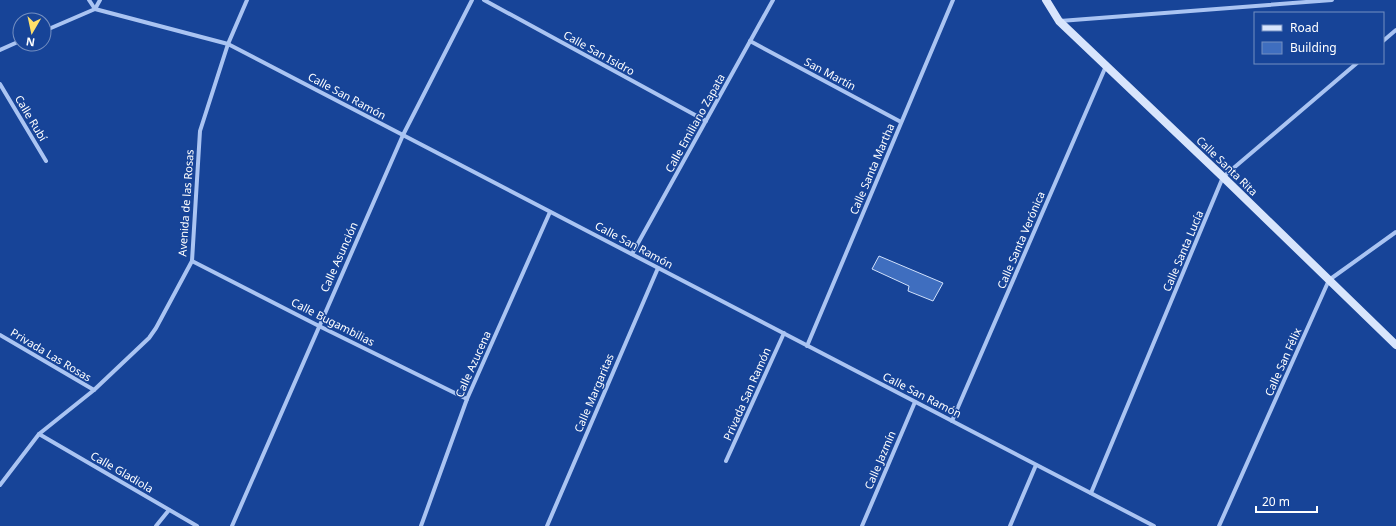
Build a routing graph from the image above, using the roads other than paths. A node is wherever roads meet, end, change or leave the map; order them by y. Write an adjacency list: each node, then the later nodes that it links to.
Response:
1 (89, 0): 10 (street)
2 (100, 0): 10 (street)
3 (247, 0): 16 (street, Avenida de las Rosas)
4 (472, 0): 24 (street, Calle Asunción)
5 (484, 0): 22 (street, Calle San Isidro)
6 (773, 0): 15 (street, Calle Emiliano Zapata)
7 (953, 0): 23 (street, Calle Santa Martha)
8 (1046, 0): 11 (street, Calle Santa Rita)
9 (1332, 0): 11 (street)
10 (95, 9): 12 (street); 16 (street, Calle San Ramón)
11 (1059, 21): 20 (street, Calle Santa Rita)
12 (52, 28)
13 (1396, 30): 14 (street)
14 (1384, 40)
15 (750, 41): 22 (street, Calle Emiliano Zapata); 23 (street, San Martín)
16 (228, 44): 24 (street, Calle San Ramón); 30 (street, Avenida de las Rosas)
17 (12, 45): 18 (street)
18 (0, 50)
19 (1356, 64): 26 (street, Calle Santa Lucía)
20 (1106, 65): 26 (street, Calle Santa Rita); 41 (street, Calle Santa Verónica)
21 (0, 84): 25 (street, Calle Rubí)
22 (706, 121): 29 (street, Calle Emiliano Zapata)
23 (901, 122): 37 (street, Calle Santa Martha)
24 (403, 135): 27 (street, Calle San Ramón); 33 (street, Calle Asunción)
25 (46, 161)
26 (1224, 177): 32 (street, Calle Santa Rita); 46 (street, Calle Santa Lucía)
27 (550, 212): 29 (street, Calle San Ramón); 39 (street, Calle Azucena)
28 (1396, 232): 32 (street)
29 (632, 254): 31 (street, Calle San Ramón)
30 (192, 260): 33 (street, Calle Bugambilias); 38 (street, Avenida de las Rosas)
31 (658, 268): 34 (street, Calle San Ramón); 52 (street, Calle Margaritas)
32 (1329, 280): 36 (street, Calle Santa Rita); 56 (street, Calle San Félix)
33 (319, 326): 39 (street, Calle Bugambilias); 50 (street, Calle Asunción)
34 (784, 334): 37 (street, Calle San Ramón); 43 (street, Privada San Ramón)
35 (0, 335): 38 (street, Privada Las Rosas)
36 (1396, 345)
37 (808, 346): 40 (street, Calle San Ramón)
38 (94, 390): 42 (street, Avenida de las Rosas)
39 (467, 399): 51 (street, Calle Azucena)
40 (915, 402): 41 (street, Calle San Ramón); 53 (street, Calle Jazmín)
41 (952, 421): 44 (street, Calle San Ramón)
42 (39, 434): 45 (street, Avenida de las Rosas); 47 (street, Calle Gladiola)
43 (726, 461)
44 (1036, 465): 46 (street, Calle San Ramón); 54 (street)
45 (0, 484)
46 (1091, 493): 55 (street, Calle San Ramón)
47 (168, 510): 48 (street); 49 (street, Calle Gladiola)
48 (156, 526)
49 (196, 526)
50 (232, 526)
51 (421, 526)
52 (547, 526)
53 (862, 526)
54 (1010, 526)
55 (1154, 526)
56 (1219, 526)

